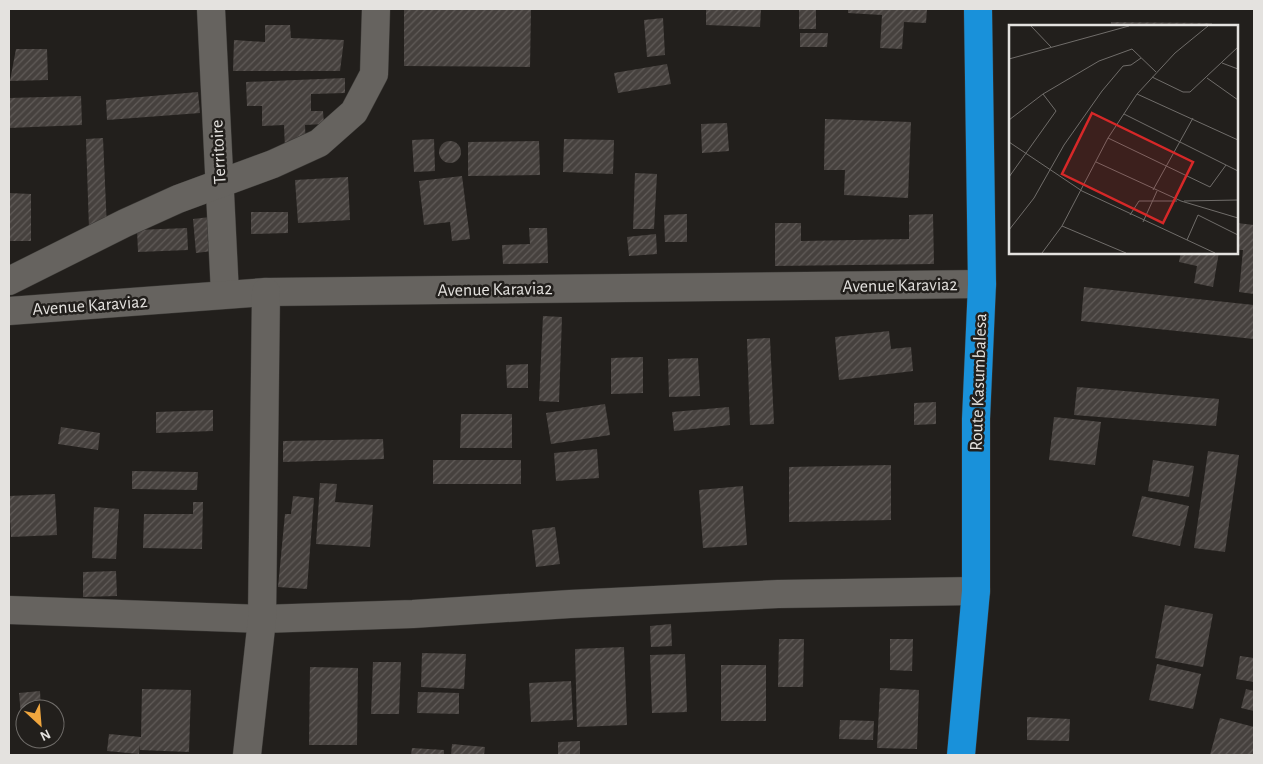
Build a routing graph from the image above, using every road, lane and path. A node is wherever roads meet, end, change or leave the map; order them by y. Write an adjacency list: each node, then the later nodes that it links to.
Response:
1 (211, 9): 4 (street, Territoire)
2 (376, 9): 4 (street)
3 (978, 9): 6 (highway, Route Kasumbalesa)
4 (219, 184): 5 (street); 8 (street, Territoire)
5 (9, 281)
6 (982, 284): 7 (street, Avenue Karavia2); 10 (highway, Route Kasumbalesa)
7 (266, 292): 8 (street, Avenue Karavia2); 12 (street)
8 (225, 294): 9 (street, Avenue Karavia2)
9 (9, 311)
10 (976, 592): 12 (street); 14 (highway, Route Kasumbalesa)
11 (9, 610): 12 (street)
12 (262, 619): 13 (street)
13 (247, 755)
14 (961, 755)

